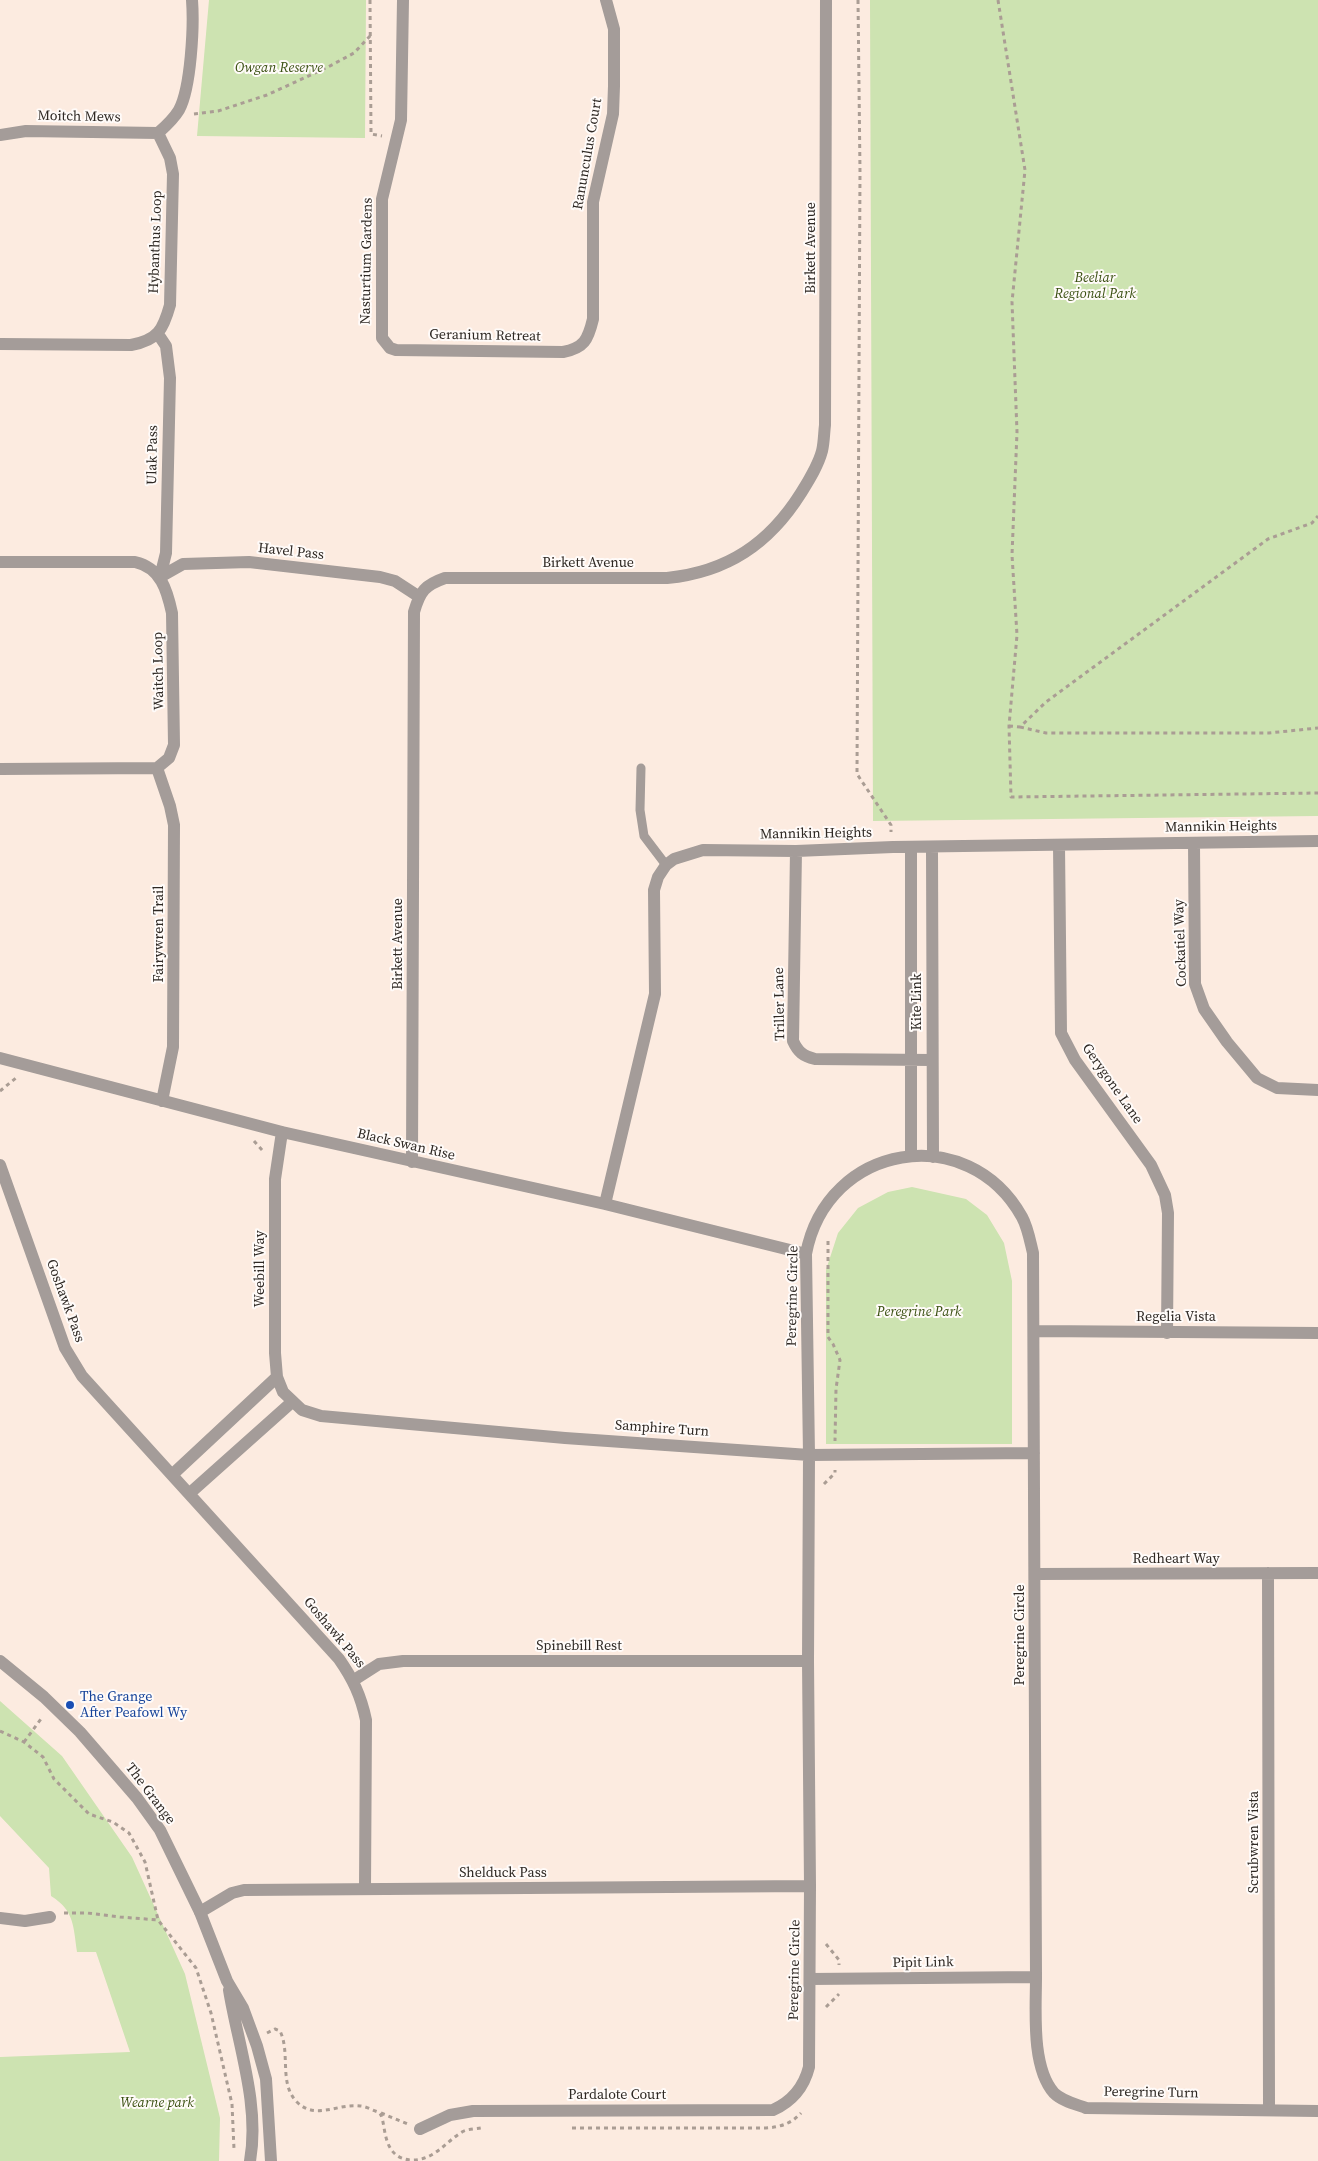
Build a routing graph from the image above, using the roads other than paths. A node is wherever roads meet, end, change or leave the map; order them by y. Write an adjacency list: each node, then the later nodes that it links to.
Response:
1 (192, 0): 5 (street)
2 (403, 0): 10 (street, Nasturtium Gardens)
3 (606, 0): 8 (street, Ranunculus Court)
4 (826, 0): 13 (street, Birkett Avenue)
5 (158, 133): 6 (street, Moitch Mews); 7 (street, Hybanthus Loop)
6 (0, 135)
7 (158, 334): 9 (street); 12 (street, Ulak Pass)
8 (584, 342): 10 (street, Geranium Retreat)
9 (0, 344)
10 (386, 344)
11 (0, 562): 12 (street)
12 (160, 577): 13 (street, Havel Pass); 14 (street, Waitch Loop)
13 (418, 596): 32 (street, Birkett Avenue)
14 (157, 768): 16 (street); 28 (street, Fairywren Trail)
15 (641, 768): 23 (lane)
16 (0, 769)
17 (1318, 841): 18 (street, Mannikin Heights)
18 (1194, 843): 19 (street, Mannikin Heights); 27 (street, Cockatiel Way)
19 (1059, 845): 21 (street, Mannikin Heights); 37 (street, Gerygone Lane)
20 (911, 847): 21 (street, Mannikin Heights); 22 (street, Mannikin Heights); 25 (street, Kite Link)
21 (932, 847): 26 (street, Kite Link)
22 (796, 851): 23 (street, Mannikin Heights); 25 (street, Triller Lane)
23 (666, 865): 34 (street)
24 (0, 1058): 28 (street, Black Swan Rise)
25 (912, 1060): 26 (street, Triller Lane); 30 (street, Kite Link)
26 (932, 1060): 31 (street, Kite Link)
27 (1318, 1090)
28 (162, 1101): 29 (street, Black Swan Rise)
29 (282, 1132): 32 (street, Black Swan Rise); 39 (street, Weebill Way)
30 (911, 1156): 31 (street, Peregrine Circle); 35 (street, Peregrine Circle)
31 (934, 1157): 36 (street, Peregrine Circle)
32 (412, 1162): 34 (street, Black Swan Rise)
33 (0, 1165): 43 (street, Goshawk Pass)
34 (605, 1204): 35 (street, Black Swan Rise)
35 (806, 1254): 41 (street, Peregrine Circle)
36 (1034, 1331): 37 (street, Regelia Vista); 42 (street, Peregrine Circle)
37 (1167, 1333): 38 (street, Regelia Vista)
38 (1318, 1333)
39 (277, 1377): 40 (street, Weebill Way); 43 (street)
40 (292, 1402): 41 (street, Samphire Turn); 44 (street)
41 (809, 1454): 42 (street, Samphire Turn); 49 (street, Peregrine Circle)
42 (1034, 1454): 46 (street, Peregrine Circle)
43 (173, 1474): 44 (street, Goshawk Pass)
44 (190, 1493): 50 (street, Goshawk Pass)
45 (1318, 1573): 47 (street, Redheart Way)
46 (1035, 1574): 47 (street, Redheart Way); 56 (street, Peregrine Circle)
47 (1268, 1574): 61 (street, Scrubwren Vista)
48 (0, 1661): 53 (street, The Grange)
49 (808, 1661): 50 (street, Spinebill Rest); 51 (street, Peregrine Circle)
50 (354, 1680): 52 (street, Goshawk Pass)
51 (810, 1886): 52 (street, Shelduck Pass); 57 (street, Peregrine Circle)
52 (366, 1889): 53 (street, Shelduck Pass)
53 (200, 1912): 58 (street, The Grange)
54 (50, 1916): 55 (street)
55 (0, 1918)
56 (1036, 1976): 57 (street, Pipit Link); 59 (street, Peregrine Circle)
57 (810, 1979): 60 (street, Peregrine Circle)
58 (227, 1981): 64 (street, The Grange); 65 (street, The Grange)
59 (1037, 2030): 61 (street, Peregrine Turn)
60 (805, 2081): 63 (street, Pardalote Court)
61 (1269, 2110): 62 (street, Peregrine Turn)
62 (1318, 2111)
63 (420, 2129)
64 (250, 2161)
65 (271, 2161)

